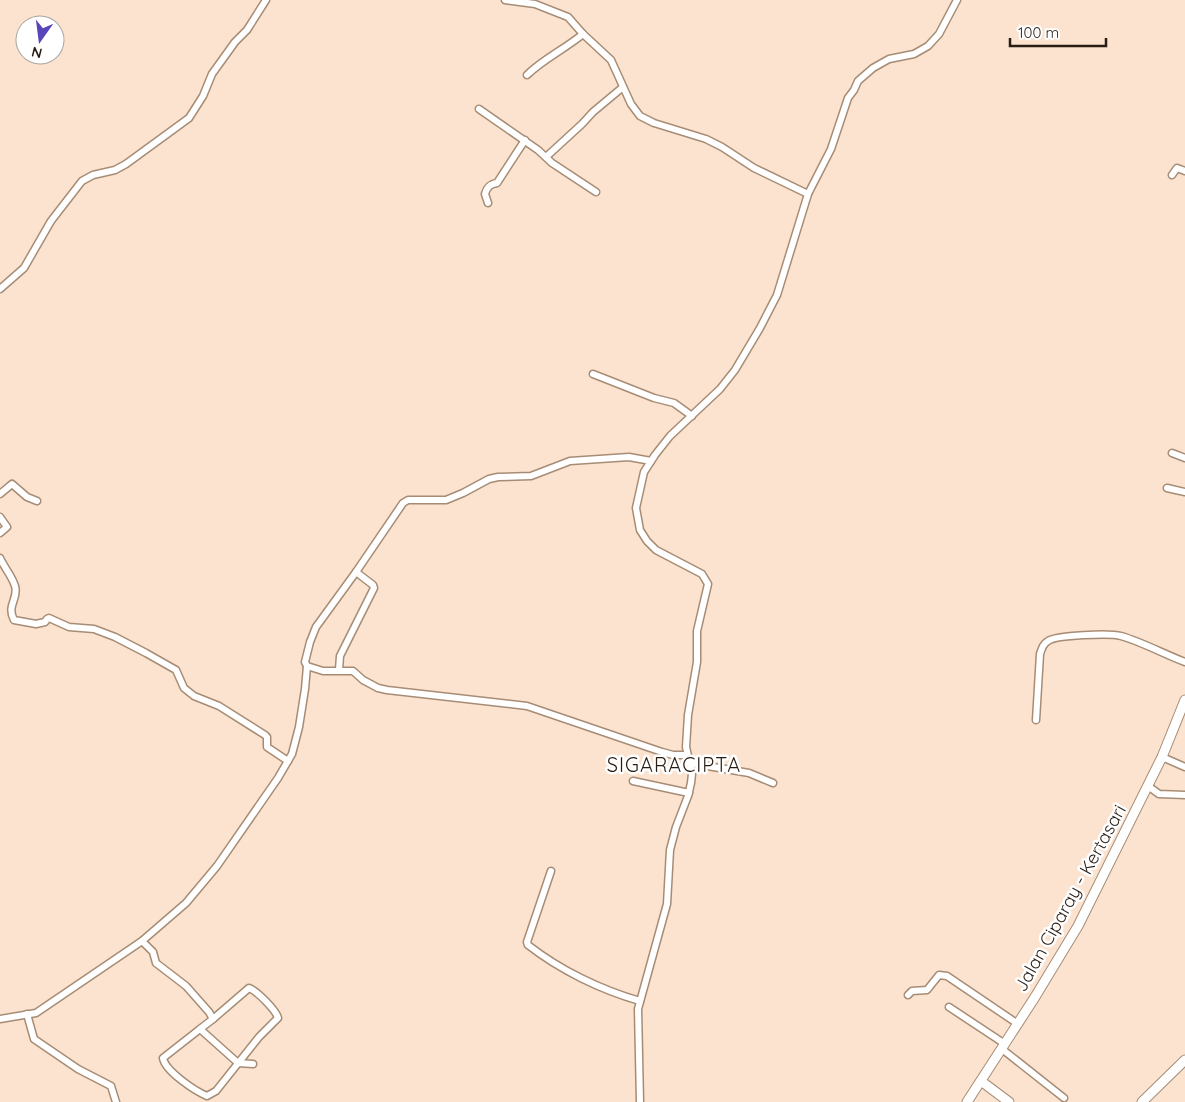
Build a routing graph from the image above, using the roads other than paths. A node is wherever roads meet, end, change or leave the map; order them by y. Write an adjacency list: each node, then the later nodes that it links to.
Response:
1 (266, 0): 15 (street)
2 (505, 0): 4 (street)
3 (957, 0): 13 (street)
4 (583, 34): 5 (street); 6 (street)
5 (527, 75)
6 (623, 87): 9 (street); 13 (street)
7 (478, 109): 8 (street)
8 (525, 140): 9 (street); 14 (street)
9 (546, 158): 12 (street)
10 (1185, 171): 11 (street)
11 (1172, 175)
12 (596, 192)
13 (808, 194): 17 (street)
14 (488, 203)
15 (0, 289)
16 (592, 374): 17 (street)
17 (692, 416): 20 (street)
18 (1172, 453): 19 (street)
19 (1185, 458)
20 (650, 461): 28 (street); 34 (street)
21 (1166, 488): 22 (street)
22 (1185, 492)
23 (0, 494): 24 (street)
24 (36, 502)
25 (0, 517): 26 (street)
26 (0, 533)
27 (0, 558): 36 (street)
28 (356, 572): 30 (street); 31 (street)
29 (1185, 662): 33 (street)
30 (307, 666): 31 (street); 36 (street)
31 (339, 670): 34 (street)
32 (1185, 700): 35 (main road, Jalan Ciparay - Kertasari)
33 (1036, 720)
34 (687, 755): 37 (street)
35 (1162, 757): 38 (street); 41 (main road, Jalan Ciparay - Kertasari)
36 (288, 761): 45 (street)
37 (690, 763): 40 (street); 42 (street)
38 (1185, 767)
39 (633, 781): 42 (street)
40 (773, 783)
41 (1148, 786): 43 (street); 52 (main road, Jalan Ciparay - Kertasari)
42 (689, 792): 47 (street)
43 (1185, 795)
44 (551, 871): 47 (street)
45 (142, 941): 49 (street); 51 (street)
46 (908, 995): 52 (street)
47 (640, 1001): 61 (street)
48 (949, 1007): 54 (street)
49 (27, 1014): 50 (street); 60 (street)
50 (0, 1019)
51 (213, 1019): 53 (street); 56 (street)
52 (1018, 1024): 54 (main road, Jalan Ciparay - Kertasari)
53 (200, 1029): 56 (street); 56 (street)
54 (1003, 1046): 58 (main road, Jalan Ciparay - Kertasari); 59 (street)
55 (1185, 1060): 64 (main road)
56 (238, 1063): 57 (street)
57 (253, 1064)
58 (981, 1081): 62 (main road, Jalan Ciparay - Kertasari); 63 (main road)
59 (1064, 1098)
60 (116, 1102)
61 (640, 1102)
62 (967, 1102)
63 (1009, 1102)
64 (1142, 1102)

